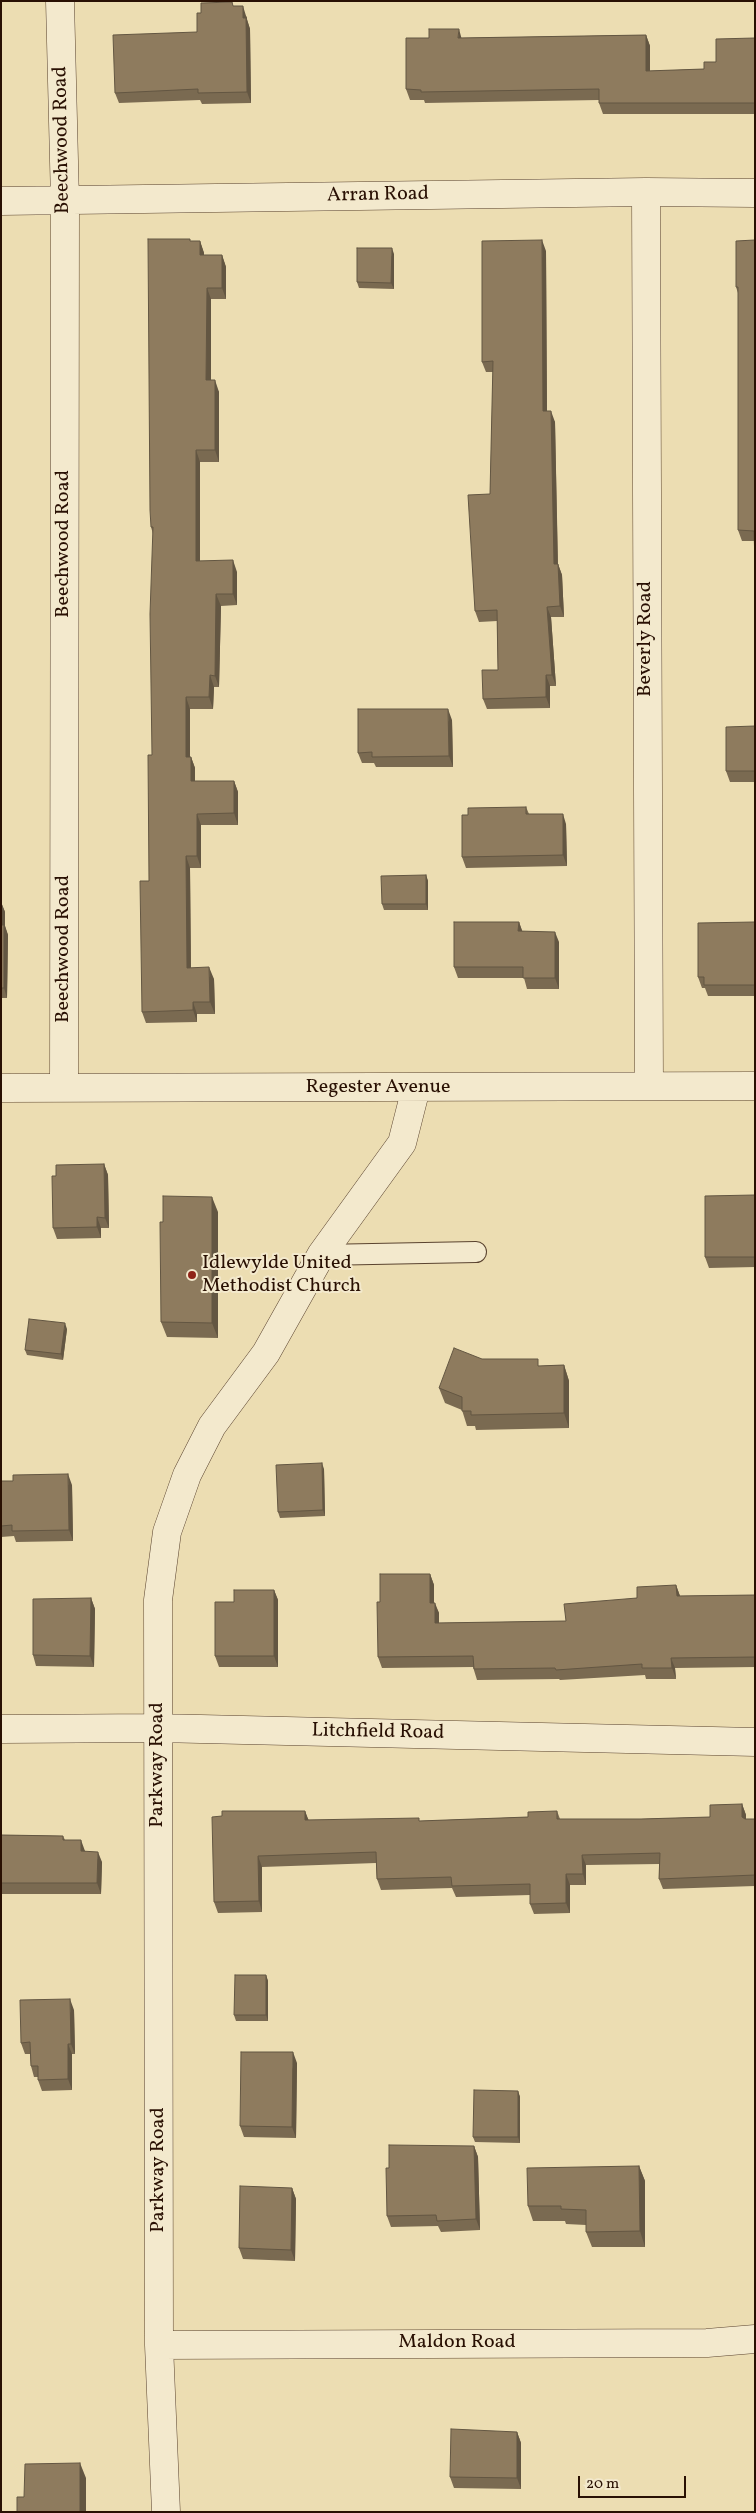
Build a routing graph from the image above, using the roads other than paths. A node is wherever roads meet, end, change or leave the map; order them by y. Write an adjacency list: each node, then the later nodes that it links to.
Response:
1 (60, 1): 5 (street, Beechwood Road)
2 (646, 192): 3 (street, Arran Road); 5 (street, Arran Road); 6 (street, Beverly Road)
3 (755, 193)
4 (1, 200): 5 (street, Arran Road)
5 (65, 201): 9 (street, Beechwood Road)
6 (649, 1086): 7 (street, Regester Avenue); 10 (street, Regester Avenue)
7 (755, 1086)
8 (1, 1088): 9 (street, Regester Avenue)
9 (64, 1088): 10 (street, Regester Avenue)
10 (416, 1088): 12 (street, Parkway Road)
11 (476, 1252): 12 (lane)
12 (321, 1255): 13 (street, Parkway Road)
13 (158, 1728): 14 (street, Litchfield Road); 15 (street, Litchfield Road); 17 (street, Parkway Road)
14 (1, 1729)
15 (755, 1742)
16 (755, 2339): 17 (street, Maldon Road)
17 (159, 2345): 18 (street, Parkway Road)
18 (166, 2512)

